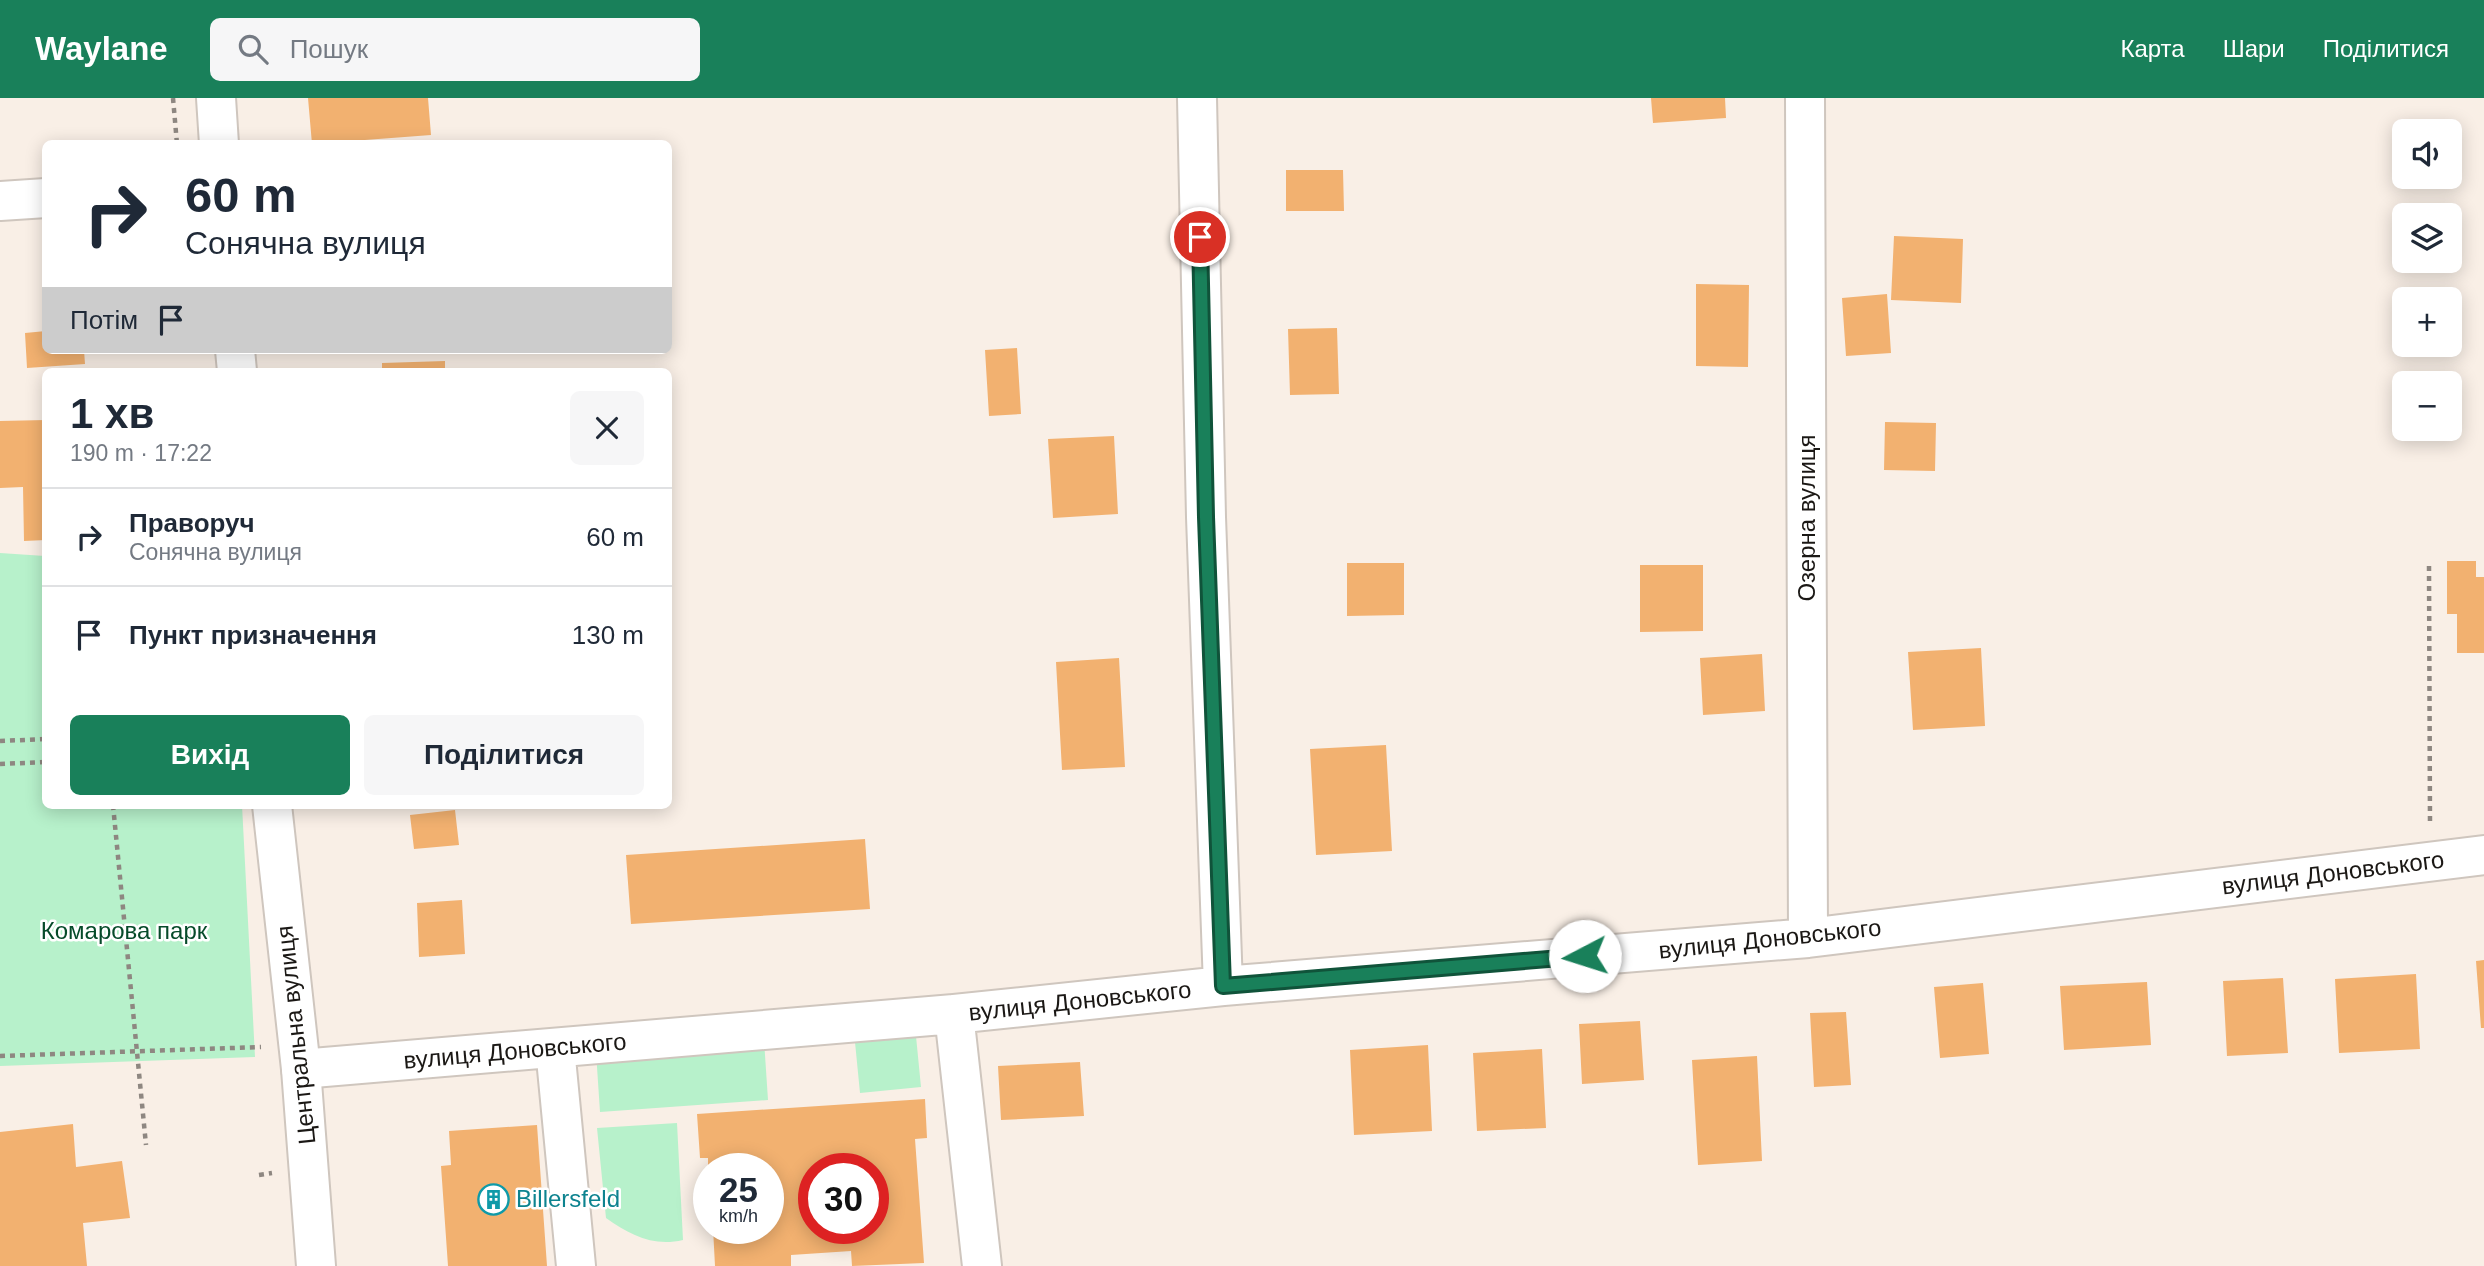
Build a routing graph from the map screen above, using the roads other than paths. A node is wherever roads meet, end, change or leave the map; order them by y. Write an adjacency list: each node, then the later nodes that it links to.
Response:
1 (216, 98): 4 (street)
2 (1197, 98): 10 (street)
3 (1805, 98): 9 (street, Озерна вулиця)
4 (219, 140)
5 (42, 198): 6 (street)
6 (0, 201)
7 (272, 809): 13 (street, Центральна вулиця)
8 (2484, 855): 9 (street, вулиця Доновського)
9 (1808, 938): 10 (street, вулиця Доновського)
10 (1223, 986): 11 (street, вулиця Доновського)
11 (954, 1014): 12 (street, вулиця Доновського); 16 (street)
12 (555, 1048): 13 (street, вулиця Доновського); 15 (street)
13 (298, 1054): 14 (street, Центральна вулиця)
14 (316, 1266)
15 (576, 1266)
16 (982, 1266)

